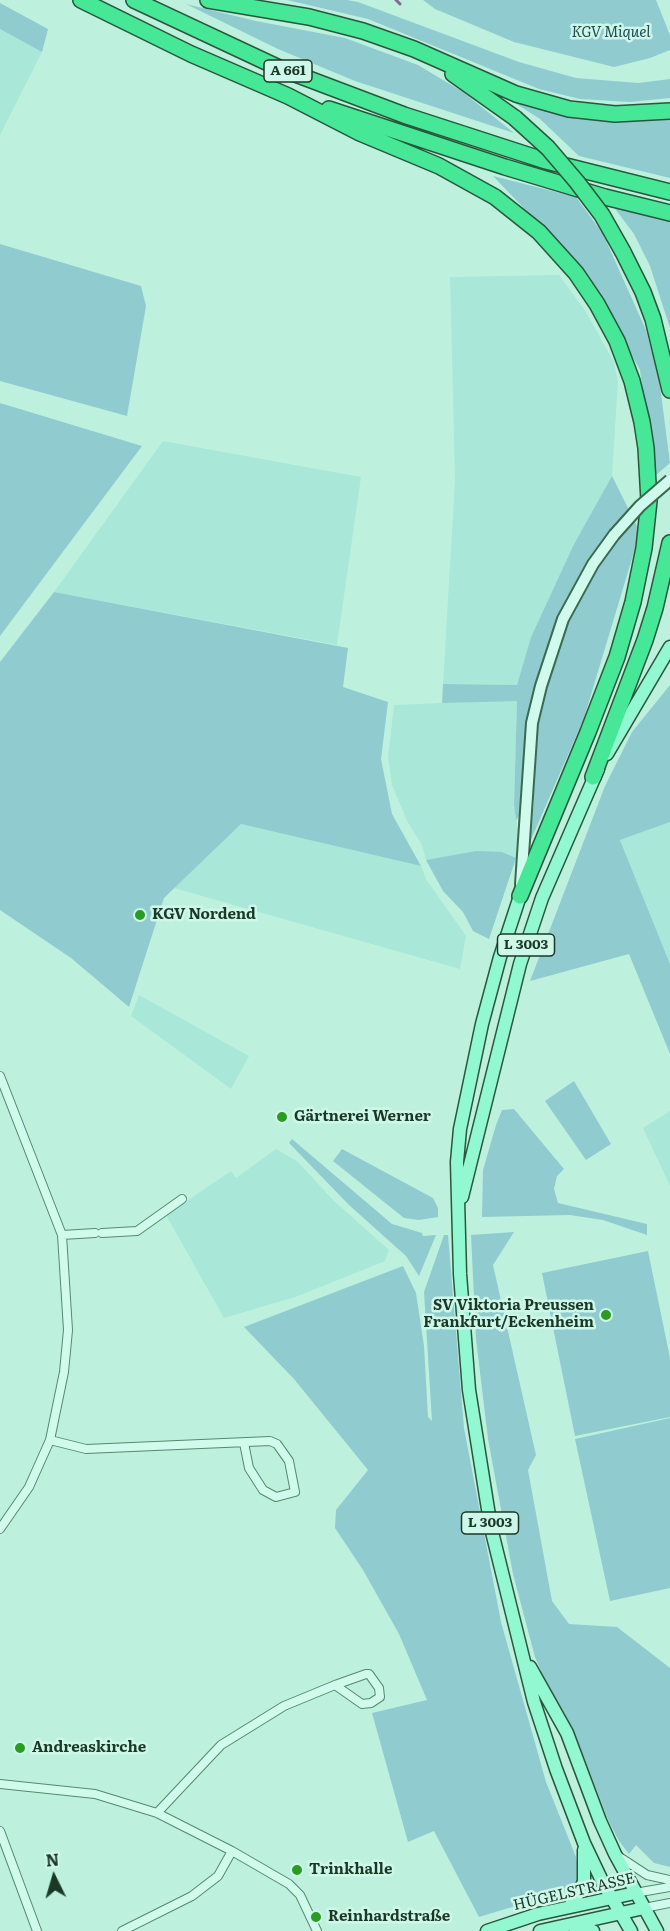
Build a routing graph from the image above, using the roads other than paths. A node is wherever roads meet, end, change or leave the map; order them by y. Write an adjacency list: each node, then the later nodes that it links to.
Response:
1 (81, 0): 5 (highway, A 661)
2 (134, 0): 7 (highway, A 661)
3 (207, 0): 4 (highway)
4 (384, 38): 6 (highway); 9 (highway, bridge)
5 (288, 96): 8 (highway, A 661); 14 (highway)
6 (670, 111)
7 (670, 192)
8 (670, 213)
9 (670, 390)
10 (670, 480): 14 (main road, L 3003, bridge)
11 (670, 543): 13 (highway)
12 (670, 647): 13 (main road, L 3003)
13 (593, 777): 17 (main road, L 3003)
14 (520, 896): 17 (main road, L 3003)
15 (0, 1076): 18 (street)
16 (182, 1199): 18 (street)
17 (459, 1208): 22 (main road, L 3003)
18 (62, 1235): 19 (street)
19 (50, 1440): 20 (street); 21 (street)
20 (244, 1443): 20 (street)
21 (0, 1529)
22 (523, 1653): 27 (main road, L 3003); 29 (main road, L 3003)
23 (335, 1685): 23 (street); 25 (street)
24 (0, 1784): 25 (street)
25 (158, 1813): 28 (street)
26 (0, 1831): 39 (street)
27 (584, 1843): 33 (main road, L 3003); 35 (main road)
28 (232, 1851): 40 (street); 41 (street)
29 (615, 1854): 30 (street); 32 (main road, L 3003)
30 (670, 1880)
31 (670, 1887): 32 (street, HÜGELSTRASSE)
32 (635, 1893): 33 (main road, HÜGELSTRASSE); 36 (main road, L 3003)
33 (611, 1897): 35 (main road, HÜGELSTRASSE); 37 (main road, L 3003)
34 (670, 1903): 36 (street, HÜGELSTRASSE)
35 (570, 1906): 42 (main road, HÜGELSTRASSE)
36 (644, 1908): 37 (main road, HÜGELSTRASSE); 46 (main road, L 3003)
37 (620, 1913): 38 (main road, HÜGELSTRASSE); 45 (main road, L 3003)
38 (570, 1924): 43 (main road, HÜGELSTRASSE); 44 (main road)
39 (38, 1931)
40 (122, 1931)
41 (317, 1931)
42 (487, 1931)
43 (540, 1931)
44 (593, 1931)
45 (631, 1931)
46 (657, 1931)

